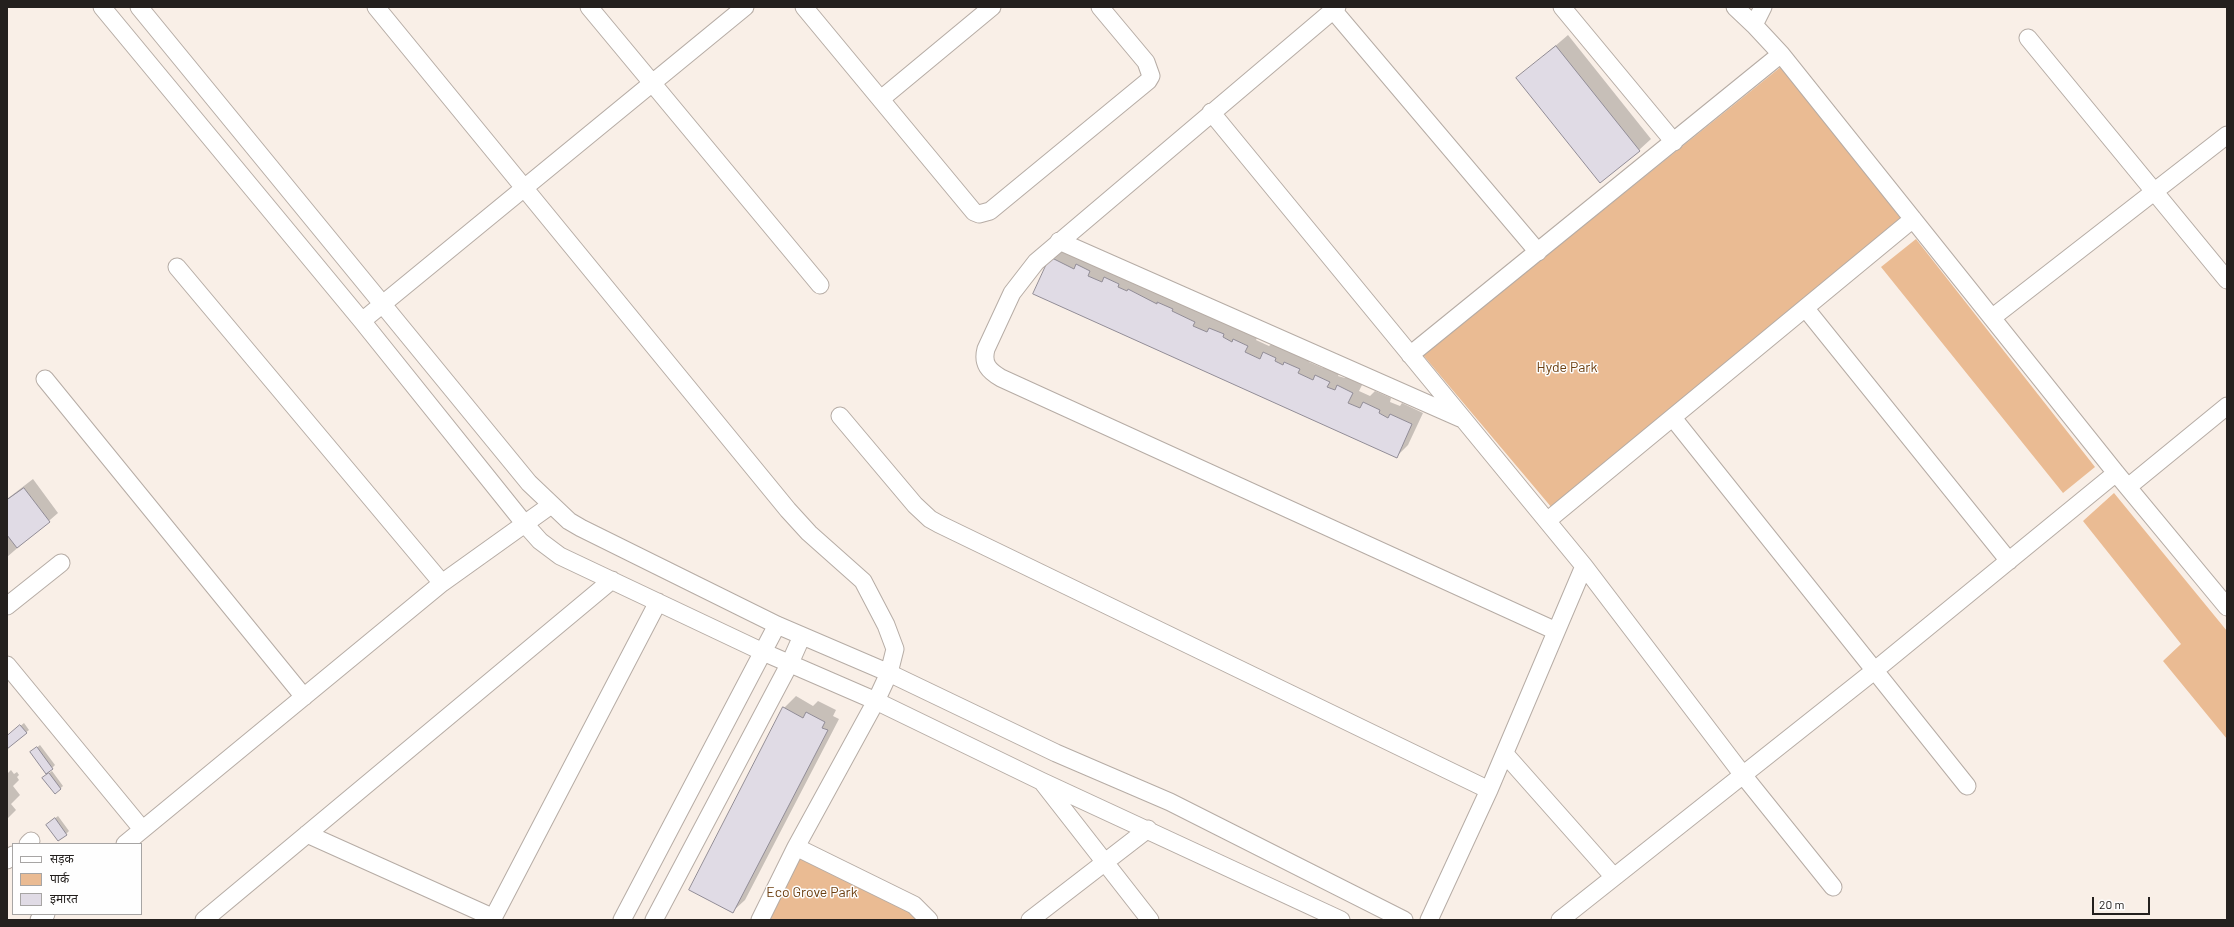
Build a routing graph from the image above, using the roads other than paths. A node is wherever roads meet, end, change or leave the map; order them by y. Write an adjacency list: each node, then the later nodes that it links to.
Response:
1 (102, 7): 32 (street)
2 (139, 7): 29 (street)
3 (376, 7): 21 (street)
4 (589, 7): 16 (street)
5 (745, 7): 16 (street)
6 (804, 7): 17 (street)
7 (992, 7): 17 (street)
8 (1100, 7): 17 (street)
9 (1562, 7): 20 (street)
10 (1735, 7): 13 (street)
11 (1764, 7): 13 (street)
12 (1335, 9): 18 (street); 25 (street)
13 (1754, 25): 15 (street)
14 (2028, 38): 22 (street)
15 (1780, 54): 20 (street); 23 (street)
16 (652, 82): 21 (street); 28 (street)
17 (881, 100)
18 (1211, 112): 24 (street); 33 (street)
19 (2227, 135): 22 (street)
20 (1674, 142): 25 (street)
21 (524, 187): 29 (street); 59 (street)
22 (2156, 192): 27 (street); 31 (street)
23 (1913, 219): 30 (street); 31 (street)
24 (1059, 241): 37 (street); 53 (street)
25 (1538, 252): 33 (street)
26 (177, 267): 48 (street)
27 (2227, 280)
28 (820, 285)
29 (382, 304): 32 (street); 41 (street)
30 (1806, 309): 38 (street); 44 (street)
31 (1993, 318): 39 (street)
32 (362, 321): 43 (street)
33 (1410, 355): 37 (street)
34 (45, 379): 60 (street)
35 (2227, 406): 40 (street)
36 (840, 416): 66 (street)
37 (1462, 418): 42 (street)
38 (1673, 418): 42 (street); 58 (street)
39 (2116, 472): 40 (street); 44 (street)
40 (2128, 487): 51 (street)
41 (551, 504): 43 (street); 52 (street)
42 (1547, 521): 46 (street)
43 (524, 523): 47 (street); 48 (street)
44 (2009, 561): 58 (street)
45 (61, 563): 50 (street)
46 (1584, 566): 53 (street); 63 (street)
47 (612, 580): 49 (street); 69 (street)
48 (442, 583): 60 (street)
49 (658, 602): 55 (street); 75 (street)
50 (7, 606)
51 (2227, 607)
52 (777, 625): 54 (street); 55 (street)
53 (1556, 631): 62 (street)
54 (802, 636): 56 (street); 59 (street)
55 (763, 652): 56 (street); 77 (street)
56 (790, 664): 61 (street); 78 (street)
57 (7, 665): 67 (street)
58 (1874, 671): 63 (street); 65 (street)
59 (889, 673): 61 (street); 84 (street)
60 (304, 697): 67 (street)
61 (876, 701): 64 (street); 71 (street)
62 (1505, 754): 66 (street); 73 (street)
63 (1744, 774): 73 (street); 74 (street)
64 (1041, 781): 68 (street); 72 (street)
65 (1967, 786)
66 (1489, 790): 85 (street)
67 (142, 829): 70 (street)
68 (1148, 829): 72 (street); 83 (street)
69 (307, 834): 75 (street); 76 (street)
70 (126, 843)
71 (796, 847): 79 (street); 80 (street)
72 (1104, 863): 81 (street); 82 (street)
73 (1614, 877): 86 (street)
74 (1832, 887)
75 (493, 919)
76 (204, 920)
77 (622, 920)
78 (654, 920)
79 (760, 920)
80 (929, 920)
81 (1030, 920)
82 (1150, 920)
83 (1340, 920)
84 (1404, 920)
85 (1429, 920)
86 (1560, 920)

